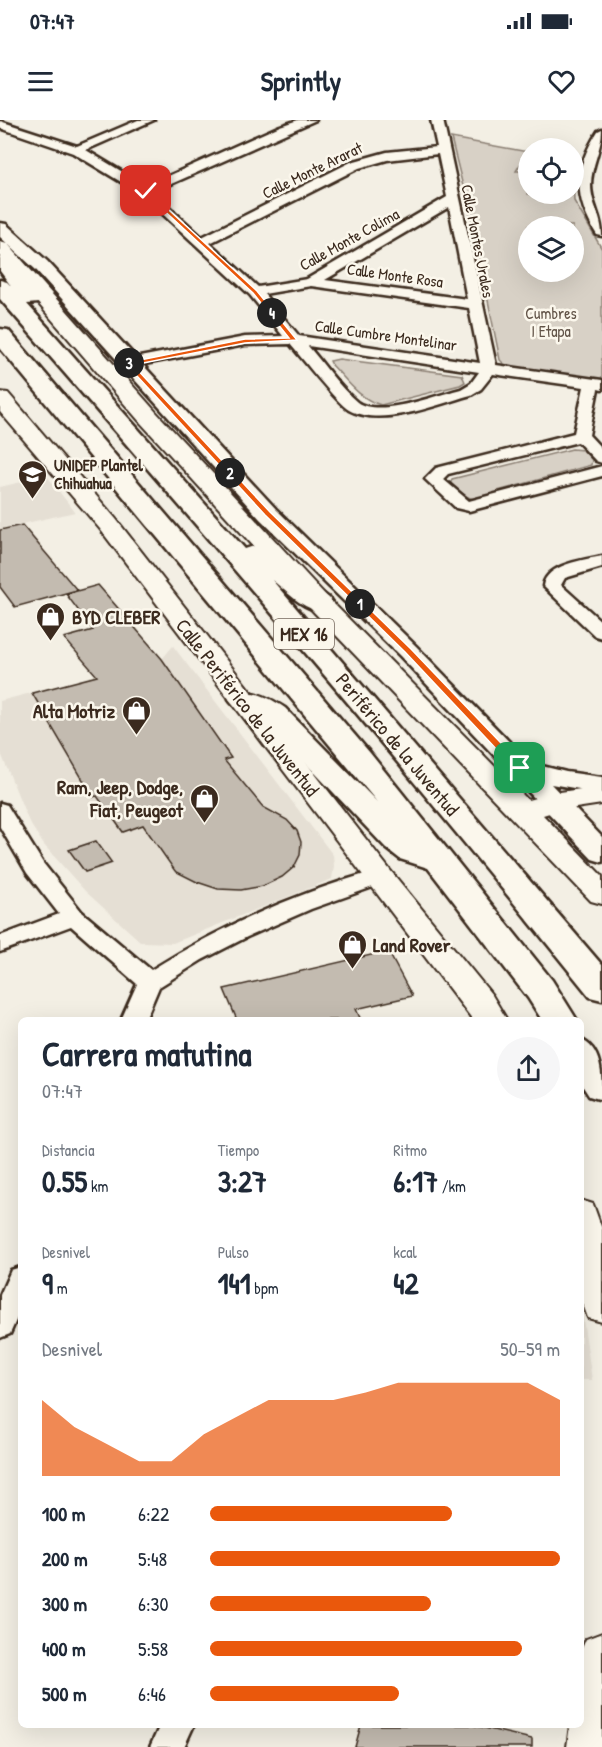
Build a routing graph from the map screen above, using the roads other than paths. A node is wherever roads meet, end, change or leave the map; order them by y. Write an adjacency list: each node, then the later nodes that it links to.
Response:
1 (148, 120): 6 (street)
2 (310, 120): 8 (street)
3 (437, 120): 7 (street, Calle Montes Urales)
4 (0, 124): 6 (street)
5 (602, 133): 10 (street)
6 (77, 150): 8 (street)
7 (443, 150): 9 (street, Calle Montes Urales); 14 (street, Calle Monte Ararat)
8 (146, 191): 14 (street)
9 (453, 199): 17 (street, Calle Monte Colima); 20 (street, Calle Montes Urales)
10 (586, 205): 11 (street); 13 (street)
11 (602, 207)
12 (0, 228): 21 (street)
13 (602, 232)
14 (202, 242): 19 (street)
15 (0, 247): 21 (main road)
16 (0, 257): 25 (highway)
17 (311, 282): 19 (street, Calle Monte Colima); 20 (street, Calle Monte Rosa)
18 (0, 286): 25 (highway, Periférico de la Juventud / MEX 16)
19 (255, 292): 23 (street)
20 (474, 304): 26 (street, Calle Montes Urales)
21 (66, 307): 24 (street); 34 (main road)
22 (0, 335): 44 (highway, Periférico de la Juventud / MEX 16)
23 (294, 340): 24 (street, Calle Cumbre Montelinar); 26 (street, Calle Cumbre Montelinar); 26 (street)
24 (129, 363): 37 (street)
25 (69, 366): 32 (highway, Periférico de la Juventud / MEX 16)
26 (489, 369): 27 (street, Calle Cumbre Montelinar)
27 (597, 384): 29 (street)
28 (0, 398): 36 (main road, Calle Periférico de la Juventud)
29 (580, 436): 30 (street); 31 (street)
30 (602, 458)
31 (602, 471)
32 (206, 519): 34 (highway); 50 (highway, Periférico de la Juventud / MEX 16)
33 (602, 561): 35 (street)
34 (320, 604): 42 (main road)
35 (602, 632)
36 (243, 699): 44 (highway); 45 (main road, Calle Periférico de la Juventud)
37 (520, 768): 38 (street); 40 (street)
38 (602, 785)
39 (602, 795): 40 (main road)
40 (553, 802): 42 (main road); 43 (street)
41 (0, 810): 47 (street)
42 (522, 812): 46 (main road)
43 (602, 853)
44 (443, 863): 53 (highway, Periférico de la Juventud / MEX 16)
45 (379, 877): 49 (street); 52 (main road, Calle Periférico de la Juventud)
46 (602, 894)
47 (74, 917): 48 (street); 49 (street)
48 (0, 944)
49 (150, 982): 51 (street)
50 (602, 988)
51 (134, 1017)
52 (488, 1017)
53 (558, 1017)
54 (584, 1058): 55 (highway)
55 (602, 1086)
56 (584, 1232): 58 (main road)
57 (18, 1285): 59 (street)
58 (602, 1306)
59 (0, 1326)
60 (602, 1655): 63 (main road)
61 (176, 1728): 62 (street)
62 (167, 1747)
63 (590, 1747)

